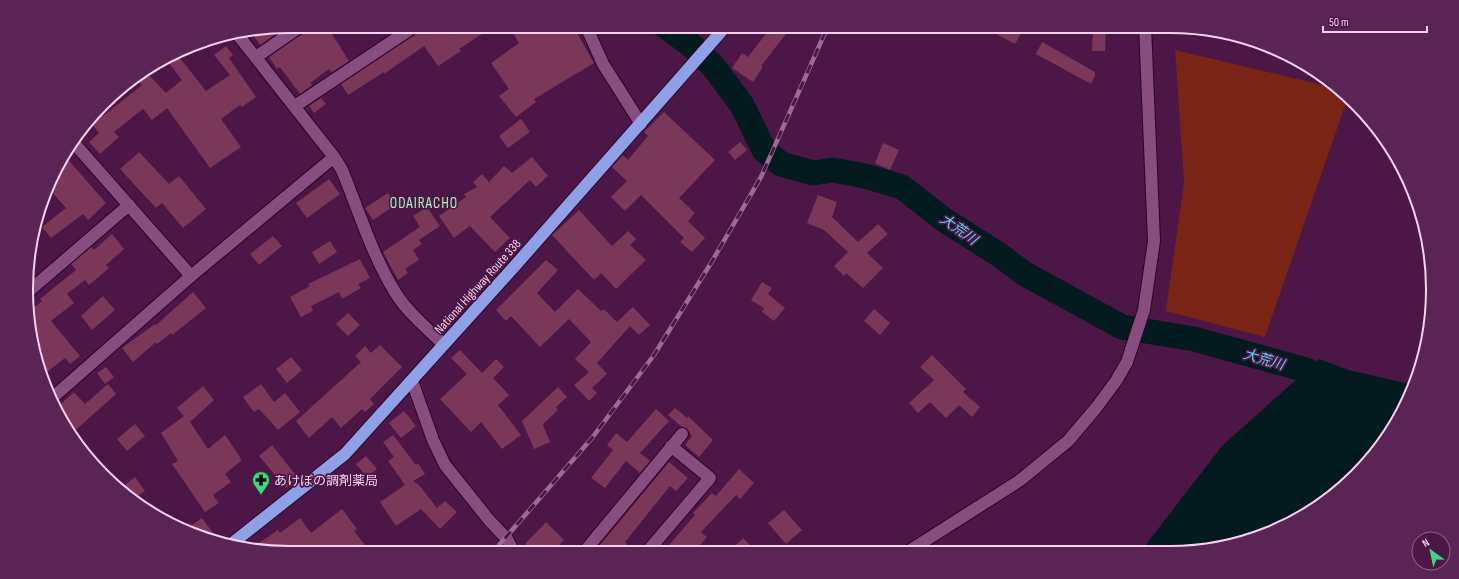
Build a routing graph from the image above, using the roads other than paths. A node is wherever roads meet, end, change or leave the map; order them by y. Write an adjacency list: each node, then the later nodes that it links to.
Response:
1 (291, 33): 7 (street)
2 (404, 33): 8 (street)
3 (589, 33): 9 (street)
4 (720, 33): 9 (highway, National Highway Route 338)
5 (1145, 33): 24 (street)
6 (240, 38): 7 (street)
7 (256, 57): 8 (street)
8 (295, 106): 11 (street)
9 (641, 124): 15 (highway, National Highway Route 338)
10 (77, 146): 12 (street)
11 (334, 157): 13 (street); 15 (street)
12 (129, 205): 13 (street); 14 (street)
13 (191, 276): 17 (street)
14 (33, 288)
15 (443, 344): 16 (highway, National Highway Route 338)
16 (412, 381): 20 (highway, National Highway Route 338); 21 (street)
17 (56, 395)
18 (682, 434): 19 (street)
19 (671, 446): 22 (street); 23 (street)
20 (236, 540)
21 (511, 546)
22 (589, 546)
23 (652, 546)
24 (918, 546)

